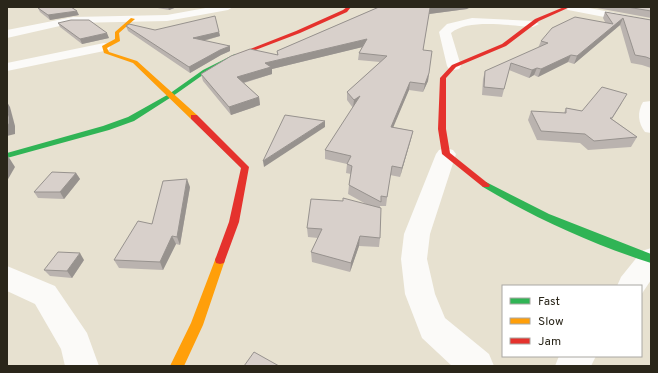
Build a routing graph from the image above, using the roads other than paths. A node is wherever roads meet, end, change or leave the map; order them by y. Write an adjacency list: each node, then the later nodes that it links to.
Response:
1 (228, 7): 4 (street)
2 (349, 7): 11 (street)
3 (568, 7): 5 (street); 6 (street)
4 (133, 19): 7 (street); 8 (street)
5 (651, 23)
6 (533, 24): 9 (street); 9 (street)
7 (7, 34)
8 (104, 47): 10 (street); 11 (street)
9 (454, 66): 14 (street)
10 (7, 67)
11 (171, 95): 15 (street); 21 (street)
12 (651, 106): 13 (street)
13 (651, 128)
14 (446, 154): 16 (street); 22 (street)
15 (7, 156)
16 (651, 259): 18 (street)
17 (7, 278): 20 (street)
18 (632, 285)
19 (579, 357): 23 (street)
20 (82, 366)
21 (177, 366)
22 (477, 366)
23 (572, 366)

